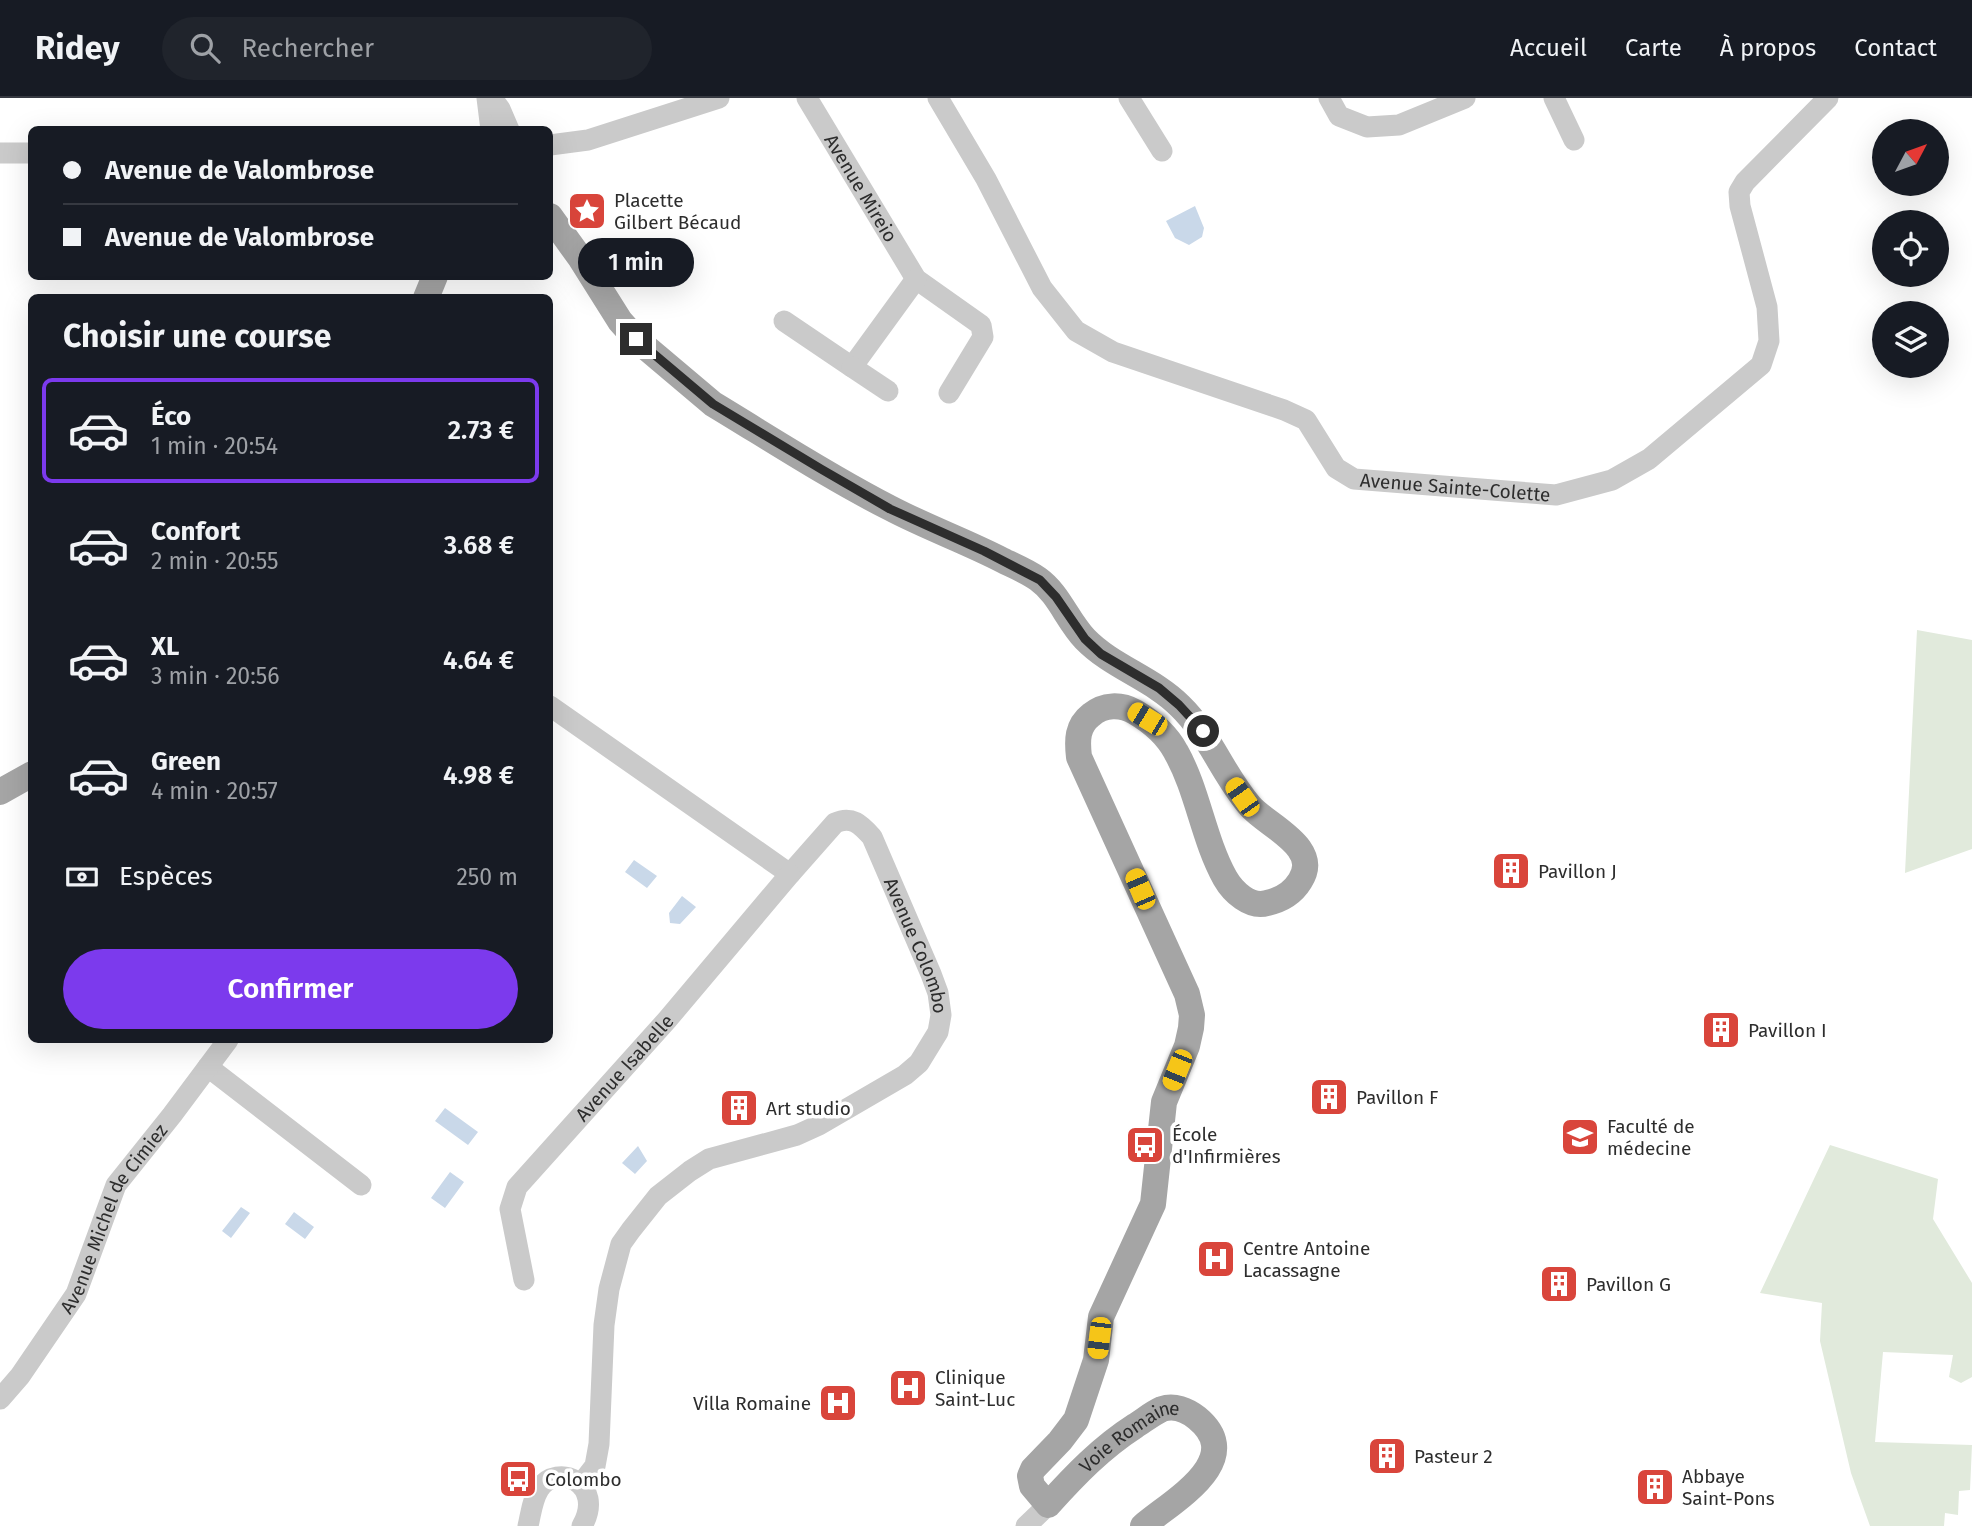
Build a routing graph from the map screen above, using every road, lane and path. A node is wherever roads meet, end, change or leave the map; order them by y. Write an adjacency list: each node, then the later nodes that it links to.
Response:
1 (487, 98): 12 (street)
2 (492, 98): 13 (street)
3 (719, 98): 11 (street)
4 (807, 98): 22 (street, Avenue Mireio)
5 (938, 98): 10 (street, Avenue Sainte-Colette)
6 (1129, 98): 17 (street)
7 (1329, 98): 8 (street)
8 (1465, 98)
9 (1554, 98): 15 (street)
10 (1828, 98)
11 (678, 105): 14 (street)
12 (490, 126)
13 (507, 126)
14 (588, 139): 16 (street); 20 (street)
15 (1574, 140)
16 (553, 145)
17 (1162, 151)
18 (0, 153): 19 (street)
19 (28, 153)
20 (553, 158)
21 (553, 223): 37 (main road)
22 (916, 279): 24 (street); 26 (street, Avenue Mireio)
23 (784, 321): 24 (street)
24 (852, 367): 25 (street)
25 (888, 391)
26 (949, 393)
27 (553, 708): 30 (street)
28 (28, 776): 29 (main road)
29 (0, 792)
30 (790, 874): 34 (street, Avenue Isabelle); 36 (street, Avenue Colombo)
31 (226, 1043): 32 (street, Avenue Michel de Cimiez)
32 (208, 1067): 33 (street); 35 (street, Avenue Michel de Cimiez)
33 (361, 1185)
34 (524, 1280)
35 (0, 1399)
36 (581, 1484): 38 (street); 39 (street)
37 (1048, 1504): 40 (street, Voie Romaine); 41 (main road, Voie Romaine)
38 (528, 1526)
39 (582, 1526)
40 (1027, 1526)
41 (1143, 1526)

